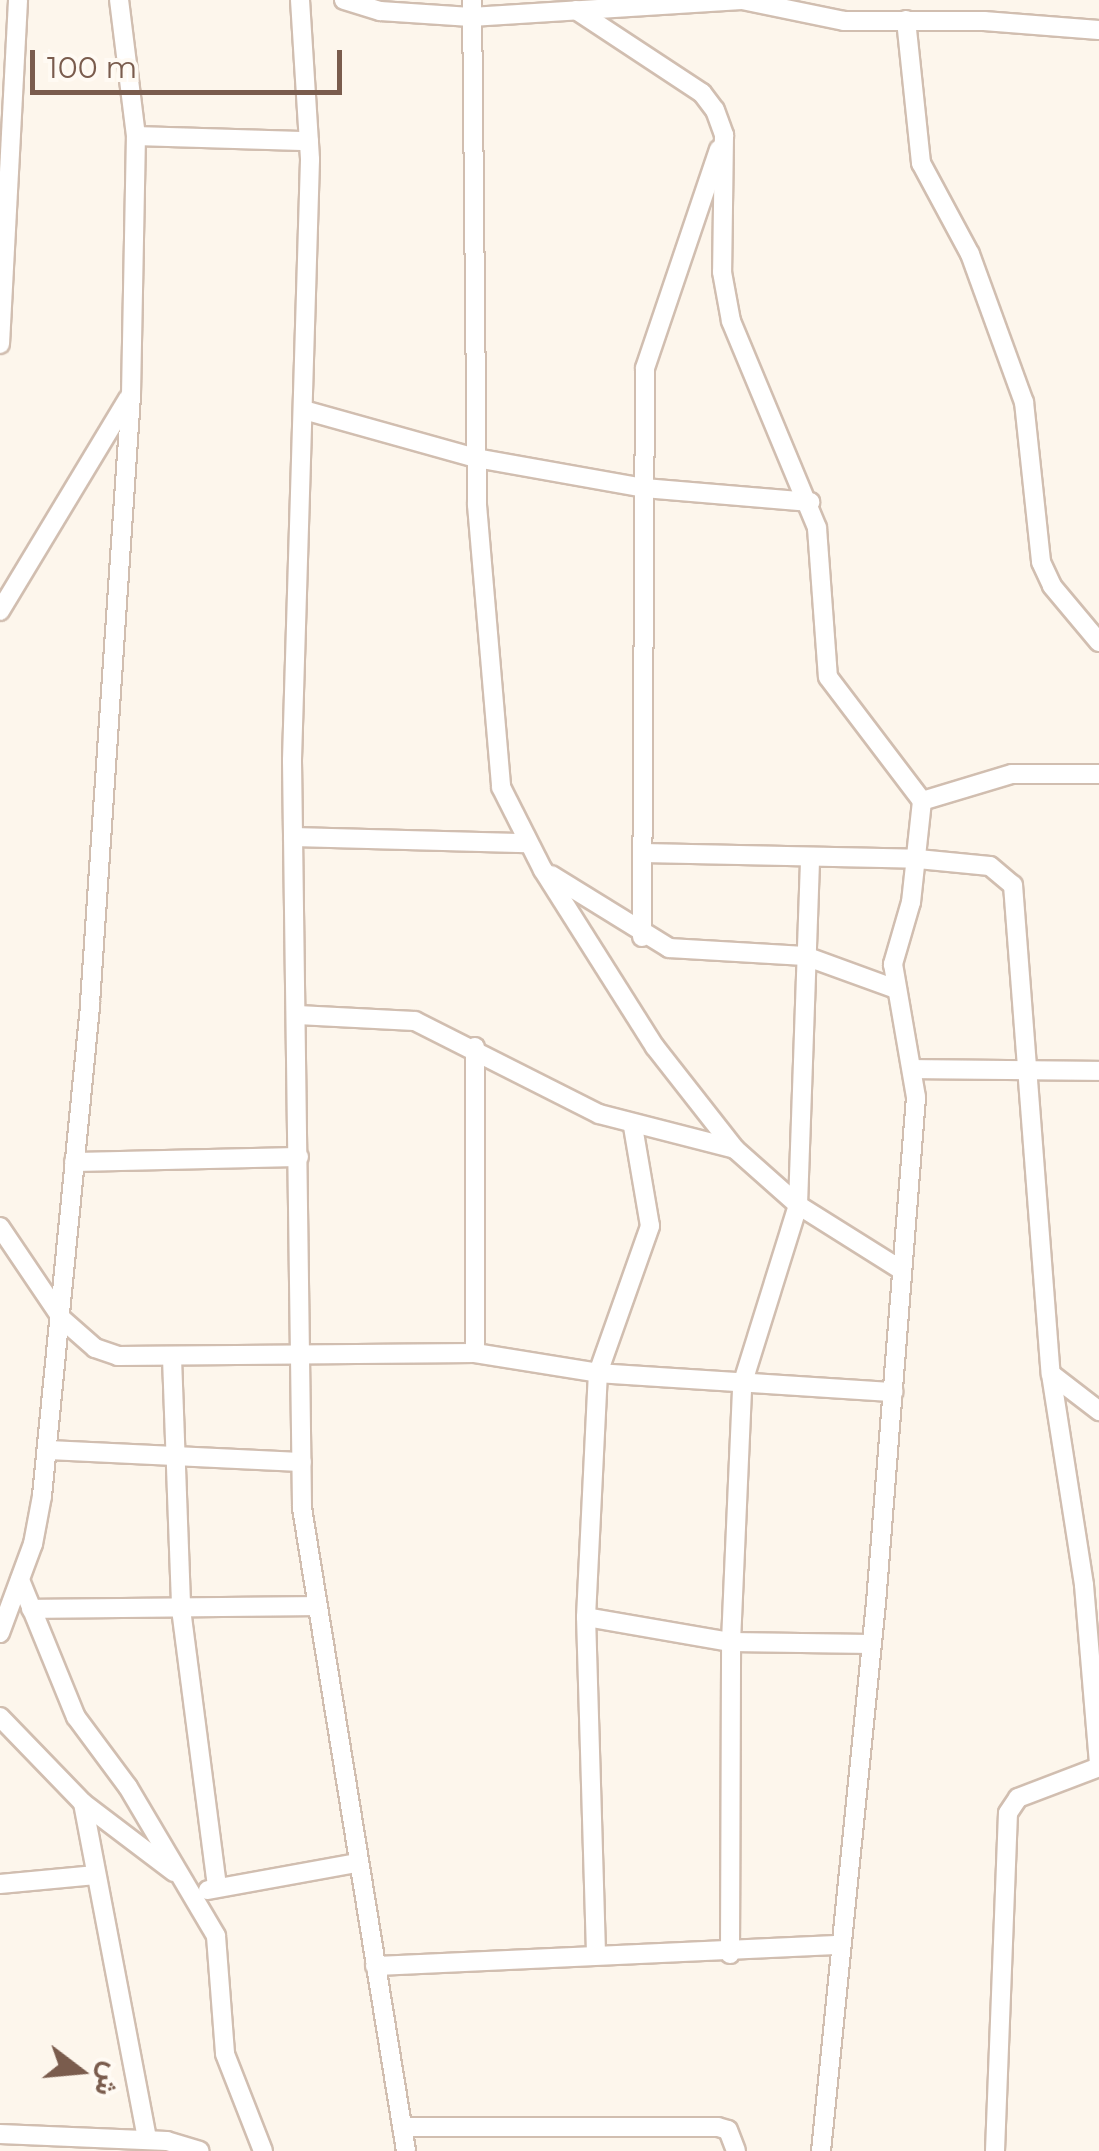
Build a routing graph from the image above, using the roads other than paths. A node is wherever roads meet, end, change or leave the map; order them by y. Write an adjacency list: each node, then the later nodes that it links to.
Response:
1 (18, 0): 15 (street)
2 (119, 0): 13 (street)
3 (300, 0): 14 (street)
4 (344, 0): 7 (street)
5 (741, 0): 6 (street); 8 (street)
6 (800, 6): 10 (street)
7 (472, 8): 8 (street); 18 (street)
8 (576, 10): 12 (street)
9 (937, 10): 10 (street); 11 (street)
10 (906, 20): 23 (street)
11 (1099, 30)
12 (724, 135): 19 (street); 20 (street)
13 (136, 136): 14 (street); 16 (street)
14 (308, 141): 17 (street)
15 (0, 344)
16 (131, 394): 22 (street); 43 (street)
17 (304, 410): 18 (street); 26 (street)
18 (476, 458): 19 (street); 27 (street)
19 (644, 488): 20 (street); 28 (street)
20 (810, 502): 25 (street)
21 (0, 578): 22 (street)
22 (1, 607)
23 (1099, 642)
24 (1099, 774): 25 (street)
25 (922, 801): 30 (street)
26 (293, 837): 27 (street); 35 (street)
27 (528, 843): 31 (street)
28 (643, 852): 29 (street); 32 (street)
29 (810, 857): 30 (street); 33 (street)
30 (918, 859): 34 (street); 39 (street)
31 (543, 870): 32 (street); 41 (street)
32 (642, 937): 33 (street)
33 (804, 956): 34 (street); 44 (street)
34 (893, 988): 37 (street)
35 (297, 1015): 36 (street); 42 (street)
36 (475, 1047): 40 (street); 49 (street)
37 (914, 1069): 39 (street); 46 (street)
38 (1099, 1070): 39 (street)
39 (1030, 1074): 52 (street)
40 (632, 1126): 41 (street); 51 (street)
41 (735, 1150): 44 (street)
42 (299, 1157): 43 (street); 48 (street)
43 (74, 1162): 47 (street)
44 (798, 1205): 46 (street); 53 (street)
45 (0, 1227): 47 (street)
46 (900, 1269): 54 (street)
47 (62, 1319): 50 (street); 56 (street)
48 (302, 1353): 49 (street); 50 (street); 58 (street)
49 (475, 1353): 51 (street)
50 (172, 1358): 57 (street)
51 (598, 1373): 53 (street); 63 (street)
52 (1051, 1374): 55 (street); 68 (street)
53 (742, 1385): 54 (street); 65 (street)
54 (893, 1392): 66 (street)
55 (1099, 1412)
56 (47, 1450): 57 (street); 59 (street)
57 (172, 1456): 58 (street); 62 (street)
58 (302, 1462): 60 (street)
59 (20, 1580): 61 (street); 64 (street)
60 (313, 1606): 62 (street); 70 (street)
61 (31, 1609): 62 (street); 73 (street)
62 (181, 1609): 74 (street)
63 (586, 1617): 65 (street); 76 (street)
64 (0, 1633)
65 (731, 1642): 66 (street); 77 (street)
66 (871, 1644): 75 (street)
67 (0, 1717): 69 (street)
68 (1099, 1765): 87 (street)
69 (82, 1803): 71 (street); 73 (street)
70 (356, 1863): 74 (street); 78 (street)
71 (96, 1874): 72 (street); 81 (street)
72 (0, 1884)
73 (187, 1886): 74 (street); 83 (street)
74 (217, 1888)
75 (838, 1945): 77 (street); 86 (street)
76 (596, 1952): 77 (street); 78 (street)
77 (730, 1954)
78 (376, 1966): 79 (street)
79 (402, 2127): 84 (street); 85 (street)
80 (0, 2134): 81 (street)
81 (146, 2140): 82 (street)
82 (200, 2151)
83 (263, 2151)
84 (406, 2151)
85 (736, 2151)
86 (821, 2151)
87 (995, 2151)

